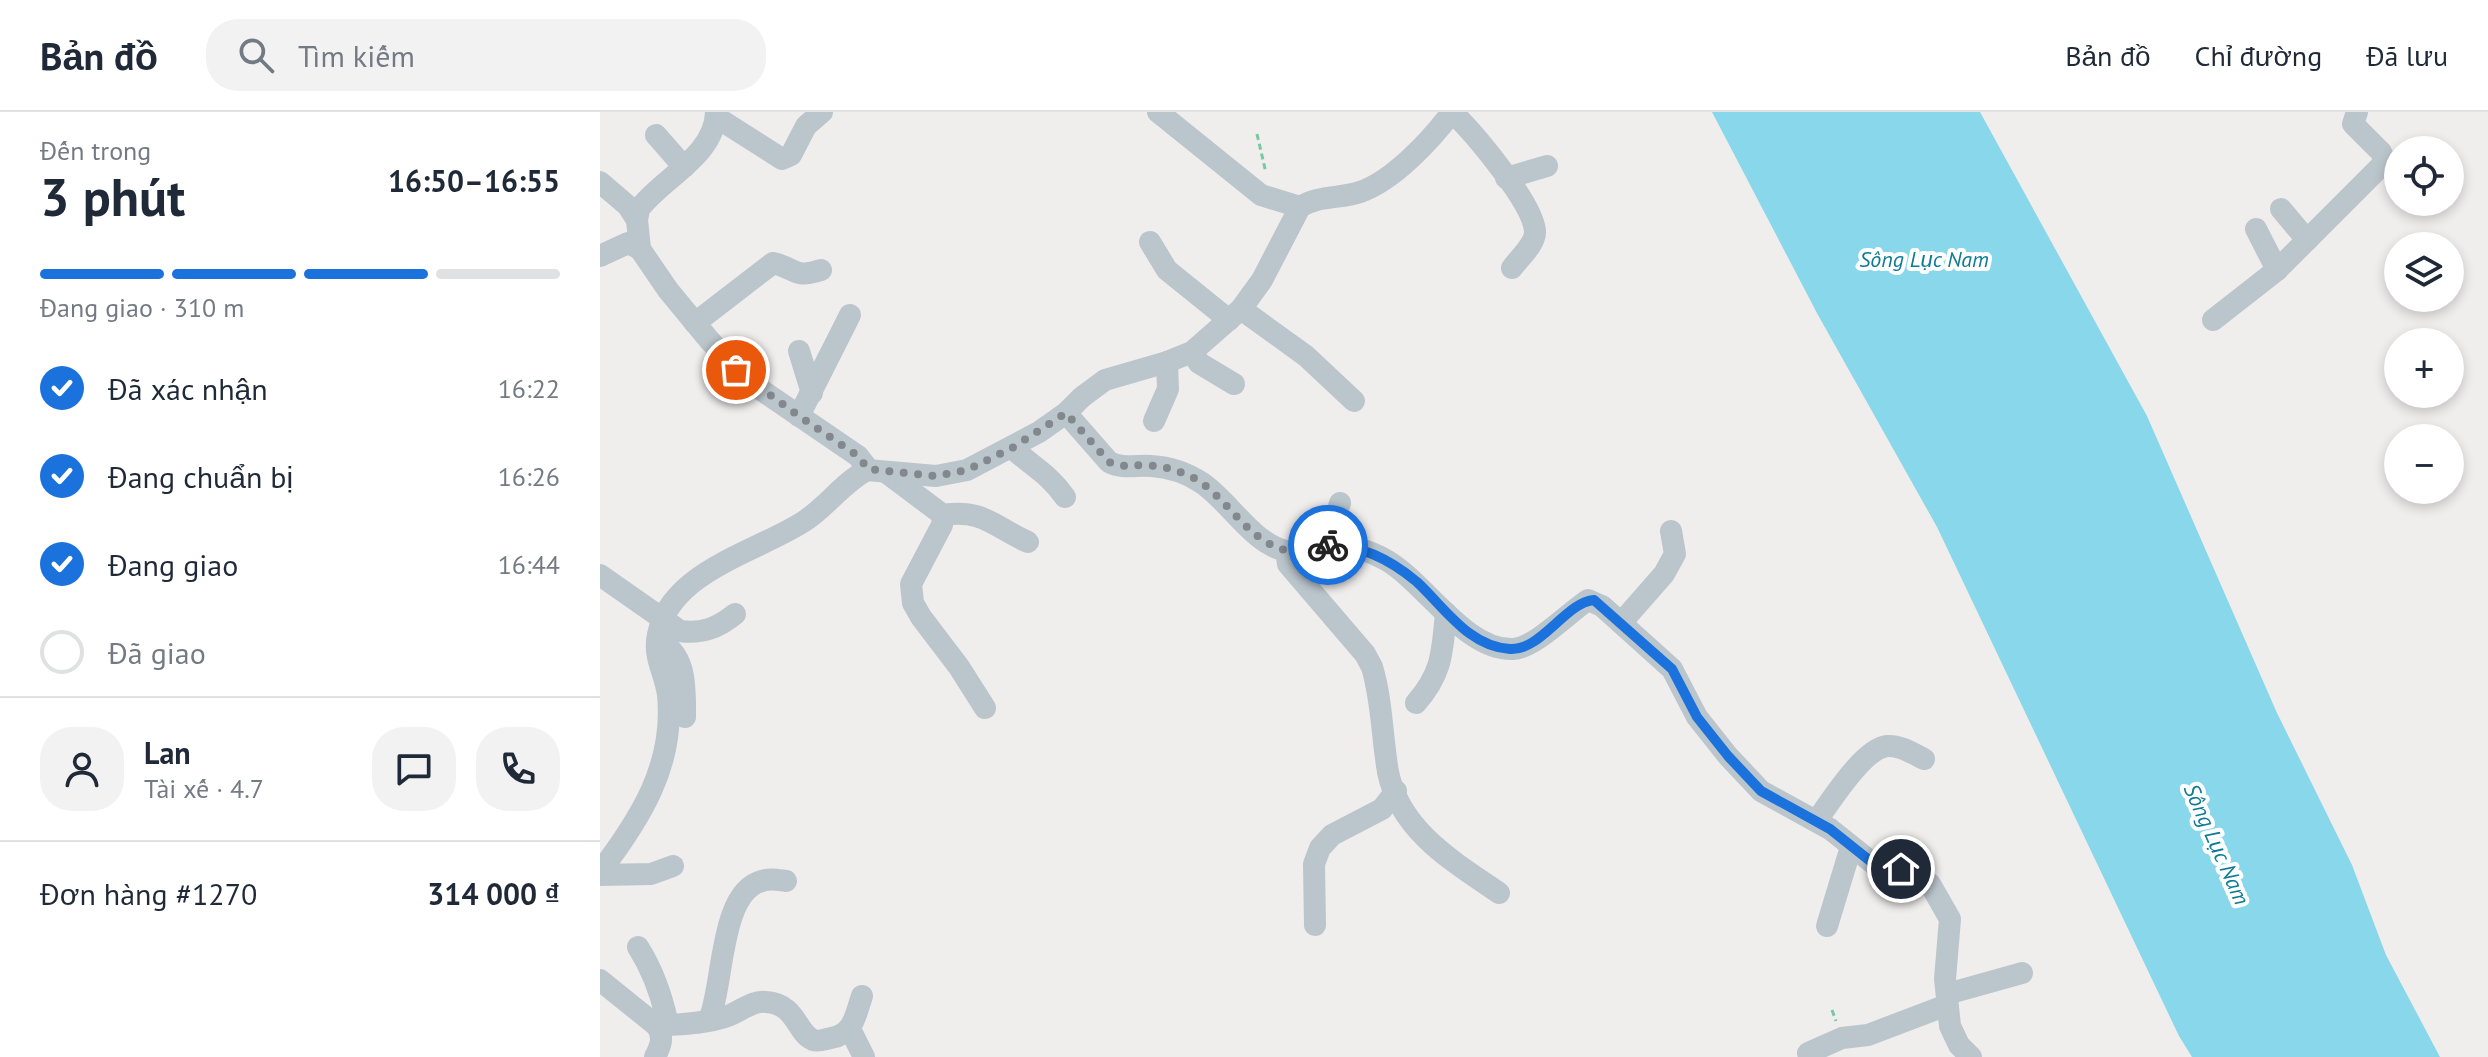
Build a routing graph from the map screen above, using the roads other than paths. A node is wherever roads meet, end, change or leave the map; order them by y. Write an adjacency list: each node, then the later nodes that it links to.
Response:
1 (822, 112): 5 (street)
2 (1158, 112): 11 (street)
3 (1453, 112): 9 (street); 11 (street)
4 (2357, 112): 15 (street)
5 (716, 115): 8 (street)
6 (656, 135): 8 (street)
7 (1547, 166): 9 (street)
8 (684, 167): 13 (street)
9 (1506, 178): 19 (street)
10 (600, 182): 13 (street)
11 (1300, 207): 22 (street)
12 (2281, 209): 15 (street)
13 (637, 220): 17 (street)
14 (2256, 229): 21 (street)
15 (2307, 240): 21 (street)
16 (1150, 242): 22 (street)
17 (640, 249): 18 (street); 25 (street)
18 (600, 256)
19 (1512, 268)
20 (821, 270): 25 (street)
21 (2277, 270): 24 (street)
22 (1235, 314): 27 (street); 31 (street)
23 (850, 315): 30 (street)
24 (2213, 320)
25 (695, 323): 33 (street)
26 (799, 351): 30 (street)
27 (1192, 352): 28 (street); 29 (street)
28 (1167, 362): 32 (street); 34 (street)
29 (1234, 384)
30 (812, 393): 33 (street)
31 (1354, 401)
32 (1066, 413): 35 (street); 43 (street)
33 (799, 416): 36 (street)
34 (1154, 421)
35 (1012, 448): 36 (street); 37 (street)
36 (877, 471): 39 (street); 48 (street)
37 (1065, 497)
38 (1340, 503): 42 (street)
39 (943, 515): 41 (street); 50 (street)
40 (1671, 531): 47 (street)
41 (1028, 542)
42 (1327, 545): 43 (street); 45 (street)
43 (1286, 551): 53 (street)
44 (600, 575): 48 (street)
45 (1446, 613): 47 (street); 49 (street)
46 (735, 614): 48 (street)
47 (1621, 623): 54 (street)
48 (660, 630): 51 (street); 57 (street)
49 (1416, 703)
50 (985, 708)
51 (685, 717)
52 (1924, 759): 54 (street)
53 (1396, 791): 59 (street); 60 (street)
54 (1817, 820): 55 (street)
55 (1851, 847): 61 (street); 66 (street)
56 (673, 866): 57 (street)
57 (600, 874)
58 (786, 881): 67 (street)
59 (1499, 893)
60 (1315, 925)
61 (1827, 926)
62 (638, 947): 68 (street)
63 (2022, 973): 66 (street)
64 (600, 980): 68 (street)
65 (862, 996): 69 (street)
66 (1947, 1000): 70 (street); 73 (street)
67 (709, 1020): 68 (street); 69 (street)
68 (662, 1026): 71 (street)
69 (850, 1029): 72 (street)
70 (1808, 1053)
71 (655, 1057)
72 (864, 1057)
73 (1971, 1057)

